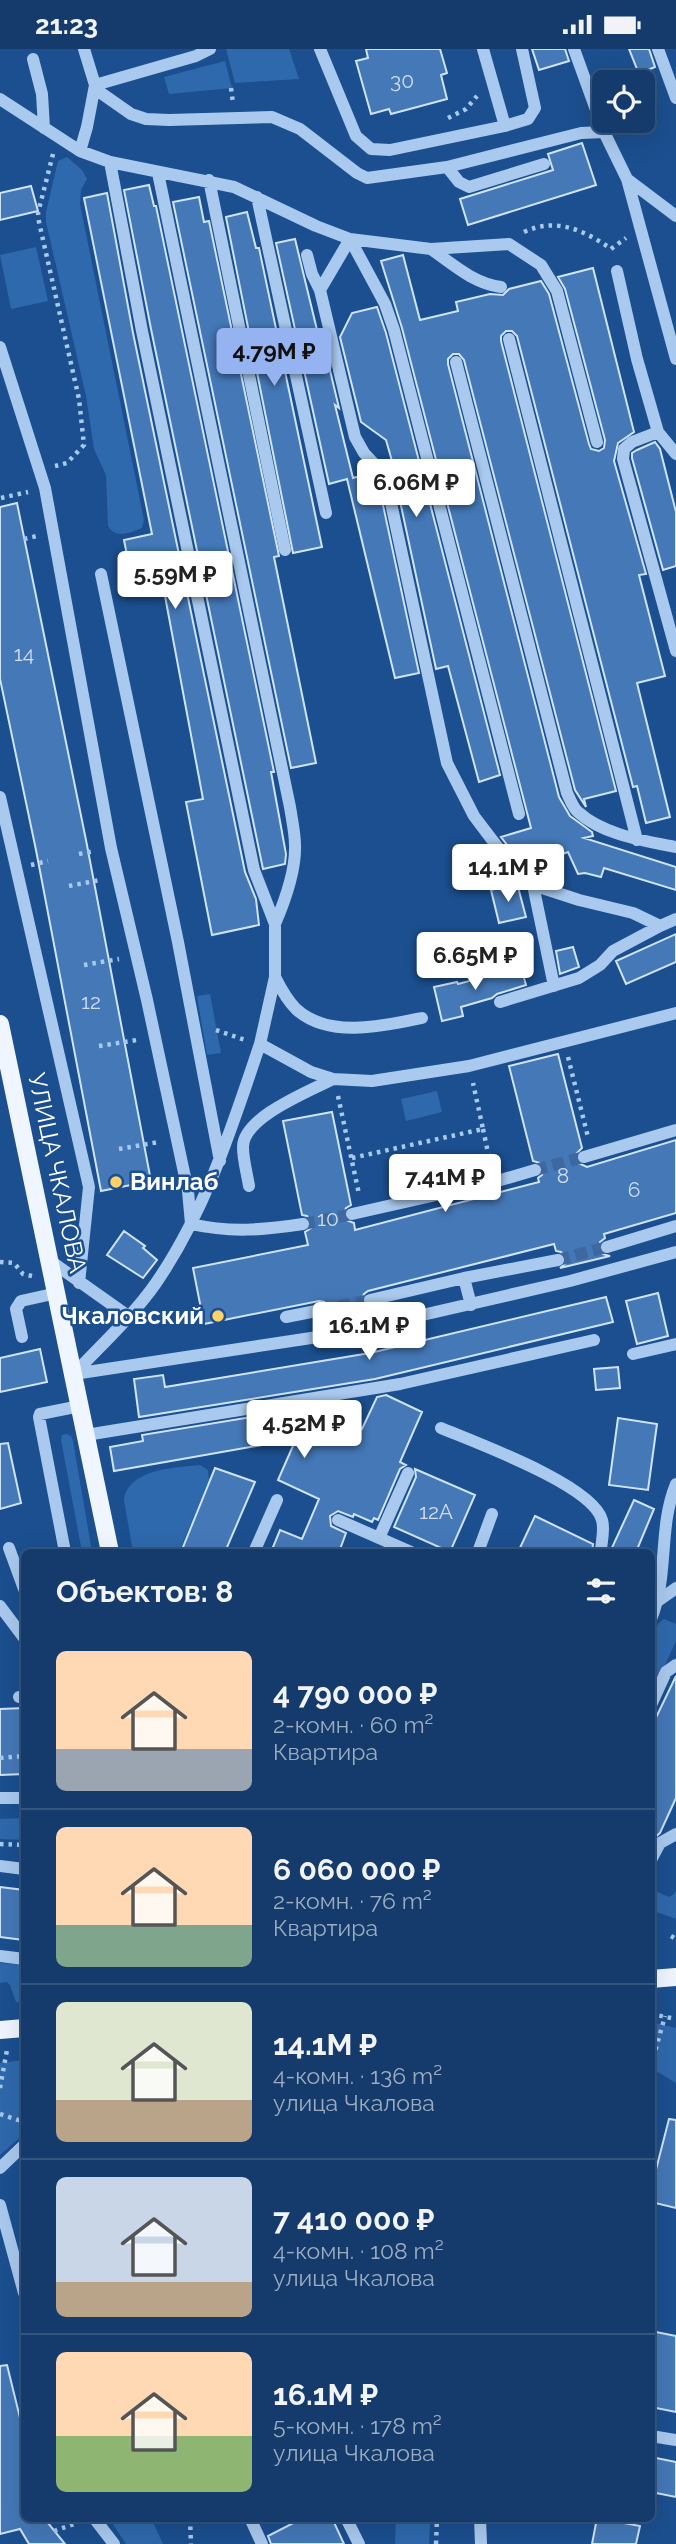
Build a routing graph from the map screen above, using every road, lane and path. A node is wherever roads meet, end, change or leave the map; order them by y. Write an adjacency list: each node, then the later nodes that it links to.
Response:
1 (84, 49): 9 (street)
2 (210, 49): 9 (street)
3 (320, 49): 15 (street)
4 (483, 49): 15 (street)
5 (522, 49): 15 (street)
6 (574, 49): 12 (street)
7 (658, 49): 13 (street)
8 (33, 59): 16 (street)
9 (95, 85): 20 (street); 23 (street)
10 (478, 94): 14 (path)
11 (0, 99): 16 (street)
12 (592, 99)
13 (676, 99)
14 (447, 118)
15 (505, 126)
16 (44, 128): 19 (street)
17 (592, 133): 23 (street)
18 (604, 133): 25 (street)
19 (58, 137): 20 (street); 45 (path)
20 (80, 151): 21 (street)
21 (110, 162): 24 (street); 62 (street)
22 (544, 164): 23 (street)
23 (447, 167)
24 (159, 173): 26 (street); 62 (street)
25 (627, 179): 28 (street); 29 (street)
26 (209, 180): 27 (street); 49 (street)
27 (257, 197): 30 (street); 48 (street)
28 (676, 216)
29 (641, 229): 32 (path); 40 (street)
30 (350, 239): 33 (street); 37 (street); 53 (street)
31 (509, 244): 32 (path); 33 (street); 43 (street)
32 (610, 248): 35 (path)
33 (431, 249): 36 (street)
34 (307, 255): 37 (street)
35 (617, 271): 42 (street)
36 (501, 287)
37 (320, 291): 59 (street)
38 (509, 339): 54 (street)
39 (0, 347): 46 (street)
40 (676, 359)
41 (456, 362): 54 (street)
42 (658, 432): 44 (street); 51 (street)
43 (597, 442)
44 (676, 454)
45 (67, 463)
46 (44, 488): 47 (path); 90 (street)
47 (1, 498)
48 (326, 513)
49 (285, 550)
50 (101, 574): 85 (street)
51 (676, 651)
52 (0, 797): 100 (street)
53 (519, 814)
54 (637, 840): 55 (street)
55 (676, 847)
56 (89, 852): 57 (path)
57 (79, 854)
58 (93, 881): 60 (path)
59 (533, 885): 63 (street); 67 (street)
60 (69, 886)
61 (676, 919): 63 (street)
62 (275, 924): 66 (street)
63 (660, 926): 67 (street)
64 (109, 961): 65 (path)
65 (84, 965)
66 (275, 977): 70 (street); 74 (street)
67 (554, 986): 68 (street)
68 (500, 1002)
69 (676, 1013): 76 (street)
70 (422, 1018)
71 (0, 1024): 95 (main road, УЛИЦА ЧКАЛОВА)
72 (216, 1030): 74 (path)
73 (124, 1042): 75 (path)
74 (260, 1044): 78 (street); 85 (street)
75 (99, 1047)
76 (469, 1066): 78 (street); 79 (path)
77 (573, 1075): 83 (path)
78 (333, 1079): 84 (path); 88 (street)
79 (483, 1129): 84 (path); 87 (path)
80 (676, 1130): 83 (street)
81 (144, 1144): 82 (path)
82 (119, 1149)
83 (588, 1156)
84 (352, 1158): 89 (path)
85 (220, 1161): 90 (street)
86 (536, 1170): 87 (street)
87 (494, 1182): 89 (street)
88 (249, 1186)
89 (357, 1213)
90 (191, 1224): 91 (street); 105 (street)
91 (303, 1224)
92 (676, 1226): 93 (street)
93 (607, 1247)
94 (676, 1252): 103 (street)
95 (49, 1260): 100 (street); 101 (main road, УЛИЦА ЧКАЛОВА)
96 (558, 1260): 99 (street)
97 (0, 1262): 98 (path)
98 (15, 1263)
99 (464, 1278): 102 (street); 103 (street)
100 (79, 1283): 105 (street)
101 (57, 1293): 107 (street); 111 (main road, УЛИЦА ЧКАЛОВА)
102 (370, 1300)
103 (471, 1305): 111 (street)
104 (321, 1310): 106 (street)
105 (128, 1316): 111 (street)
106 (286, 1317)
107 (23, 1337)
108 (594, 1340): 114 (street)
109 (676, 1344): 110 (street)
110 (633, 1354)
111 (74, 1374): 112 (main road, УЛИЦА ЧКАЛОВА)
112 (80, 1406): 114 (main road, УЛИЦА ЧКАЛОВА); 122 (street)
113 (441, 1429): 127 (street)
114 (86, 1435): 123 (main road, УЛИЦА ЧКАЛОВА)
115 (408, 1473): 120 (street)
116 (676, 1484): 130 (street)
117 (277, 1500): 124 (street)
118 (492, 1514): 126 (street)
119 (338, 1520): 120 (street)
120 (379, 1538): 125 (street)
121 (9, 1548): 128 (street)
122 (64, 1549)
123 (109, 1549)
124 (255, 1549)
125 (404, 1549)
126 (479, 1549)
127 (601, 1549)
128 (21, 1581)
129 (676, 1588): 130 (street)
130 (658, 1601): 132 (street)
131 (0, 1606): 133 (street)
132 (655, 1609)
133 (21, 1634)
134 (676, 1665): 135 (street)
135 (655, 1696)
136 (21, 1756): 137 (path)
137 (0, 1758)
138 (0, 1798): 139 (street)
139 (21, 1798)
140 (676, 1834): 143 (street)
141 (0, 1844): 142 (path)
142 (21, 1845)
143 (655, 1852)
144 (0, 1866): 145 (street)
145 (21, 1869)
146 (0, 1956): 147 (street)
147 (21, 1959)
148 (676, 1977): 149 (main road)
149 (655, 1979)
150 (655, 2015): 151 (path)
151 (665, 2016): 152 (path); 154 (path)
152 (676, 2019)
153 (12, 2029): 155 (path)
154 (655, 2052)
155 (0, 2088)
156 (0, 2114): 157 (path)
157 (21, 2121)
158 (21, 2148): 159 (street)
159 (0, 2168)
160 (0, 2205): 161 (street)
161 (21, 2282)
162 (655, 2437): 163 (street)
163 (676, 2441)
164 (80, 2522): 171 (path)
165 (95, 2522): 172 (street)
166 (190, 2522): 173 (path)
167 (252, 2522): 174 (street)
168 (348, 2522): 175 (street)
169 (437, 2522): 176 (path)
170 (480, 2522): 177 (street)
171 (54, 2531)
172 (114, 2544)
173 (191, 2544)
174 (262, 2544)
175 (359, 2544)
176 (436, 2544)
177 (481, 2544)

